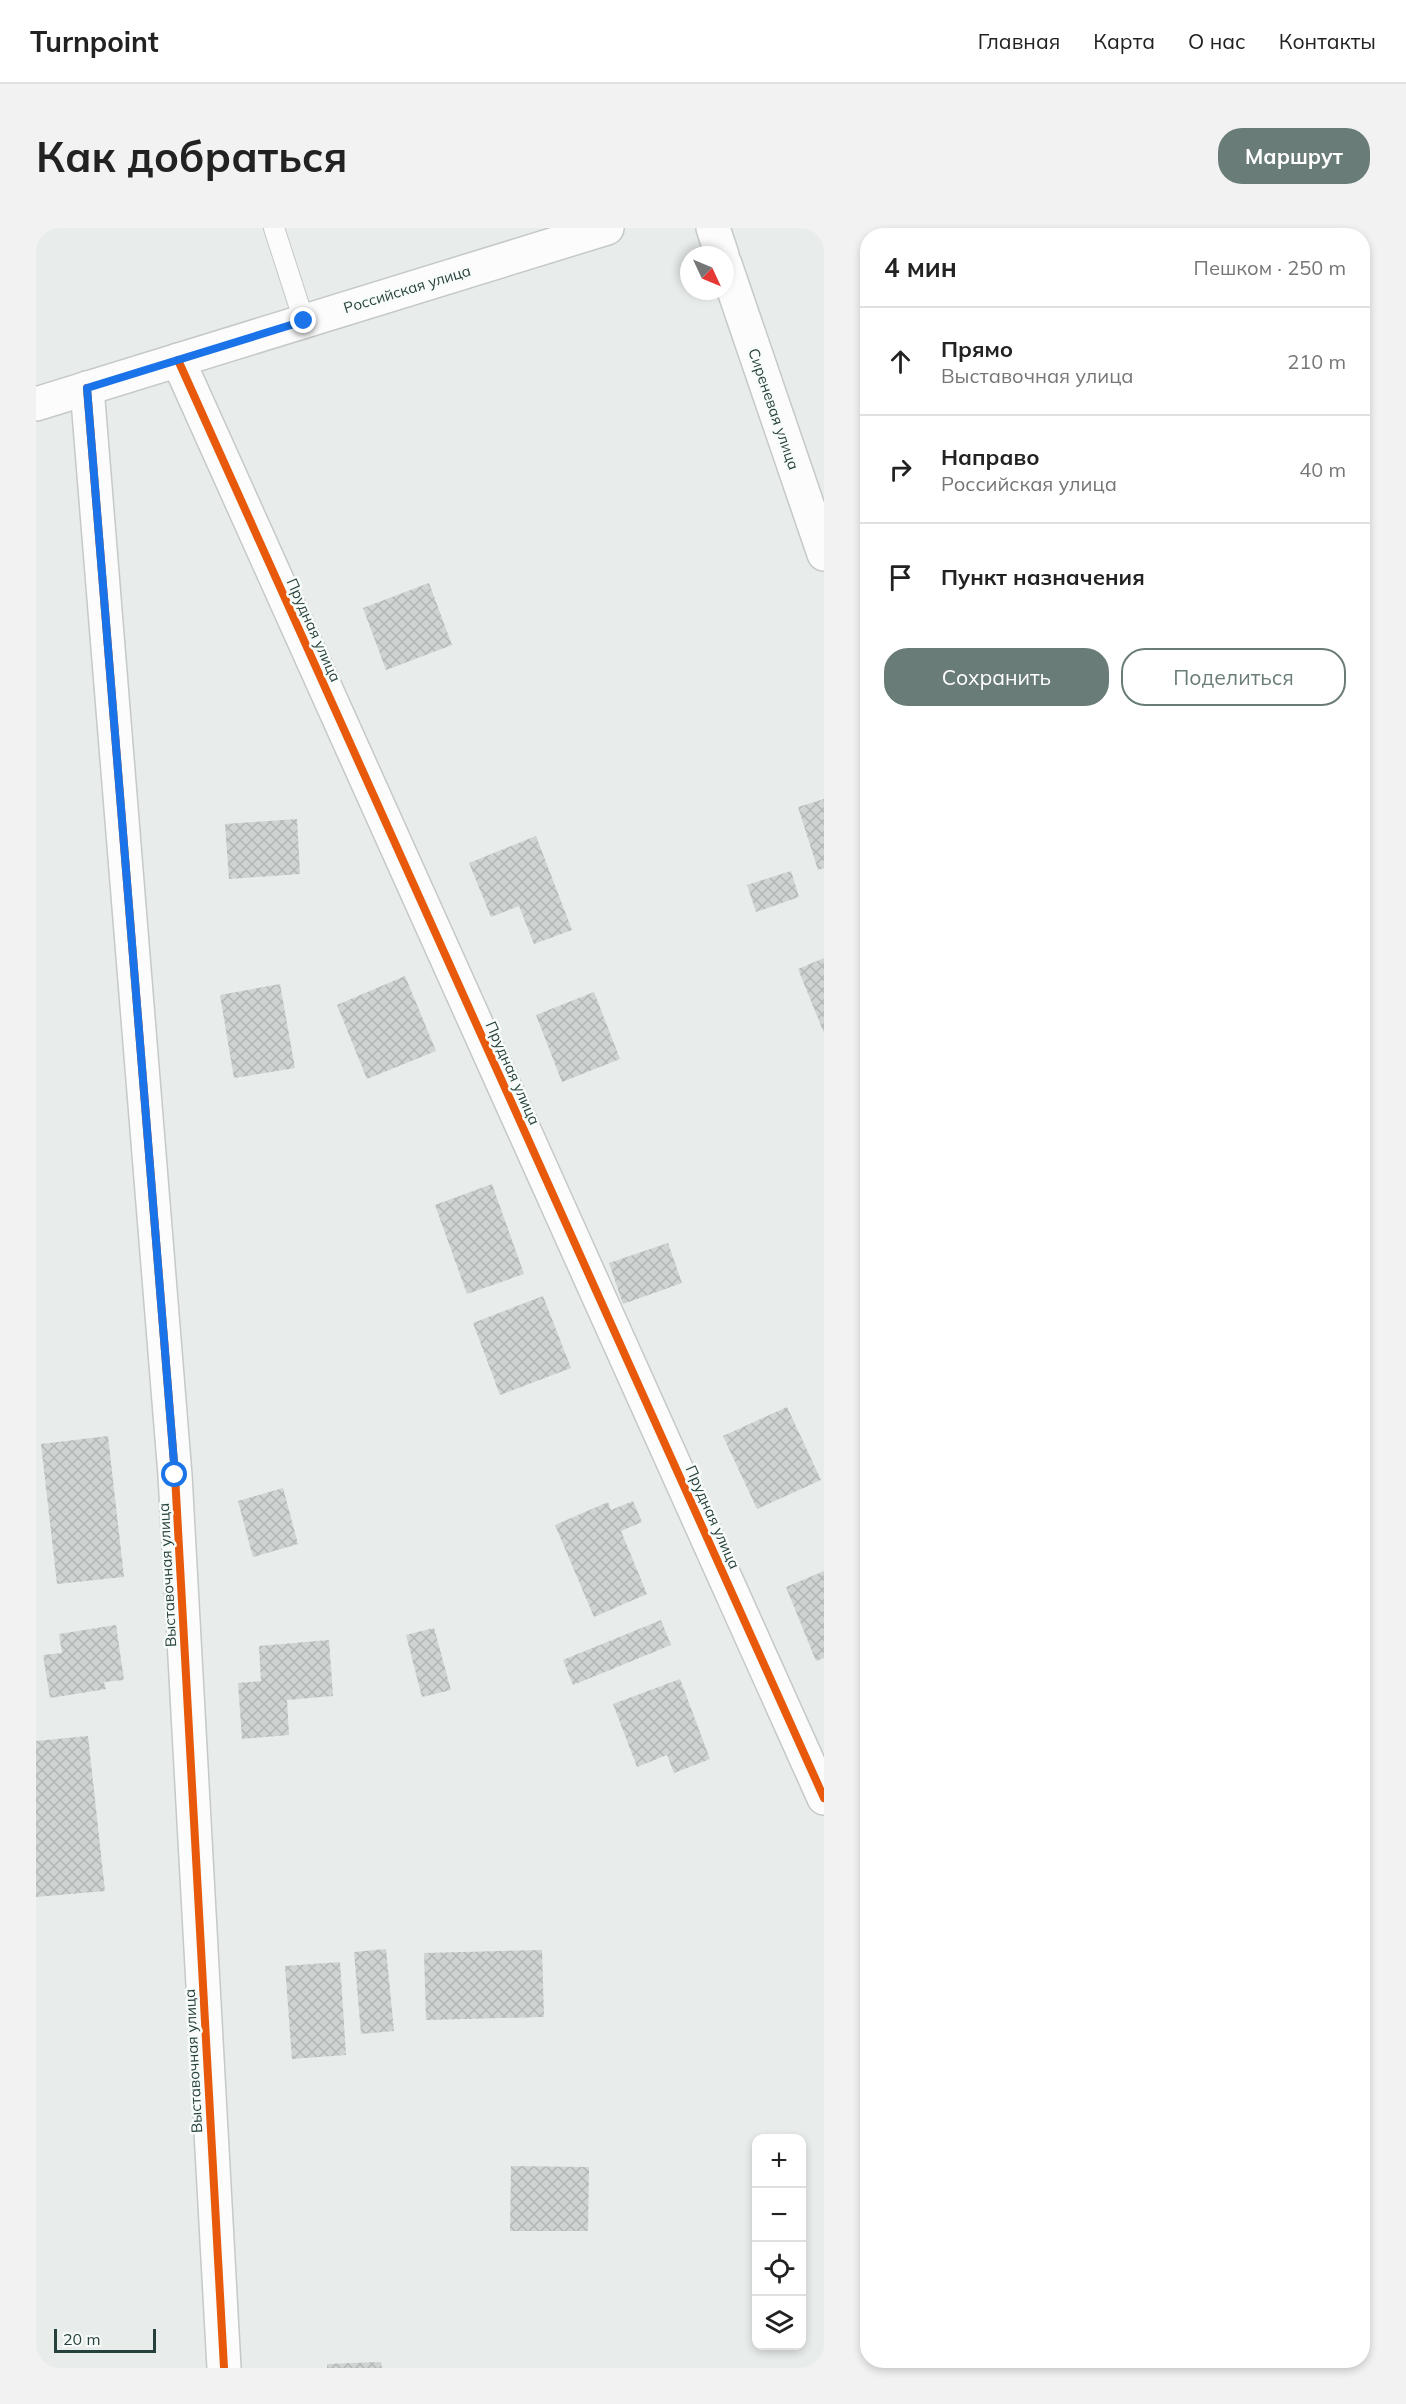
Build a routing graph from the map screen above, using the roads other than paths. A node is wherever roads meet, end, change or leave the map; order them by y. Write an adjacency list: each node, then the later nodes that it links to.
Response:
1 (274, 228): 6 (lane)
2 (607, 228): 6 (street, Российская улица)
3 (712, 228): 4 (street)
4 (719, 246)
5 (734, 290): 10 (street, Сиреневая улица)
6 (304, 321): 7 (street, Российская улица)
7 (178, 360): 8 (street, Российская улица); 11 (street, Прудная улица)
8 (87, 388): 9 (street, Российская улица); 12 (street, Выставочная улица)
9 (36, 404)
10 (824, 554)
11 (824, 1798)
12 (224, 2368)

